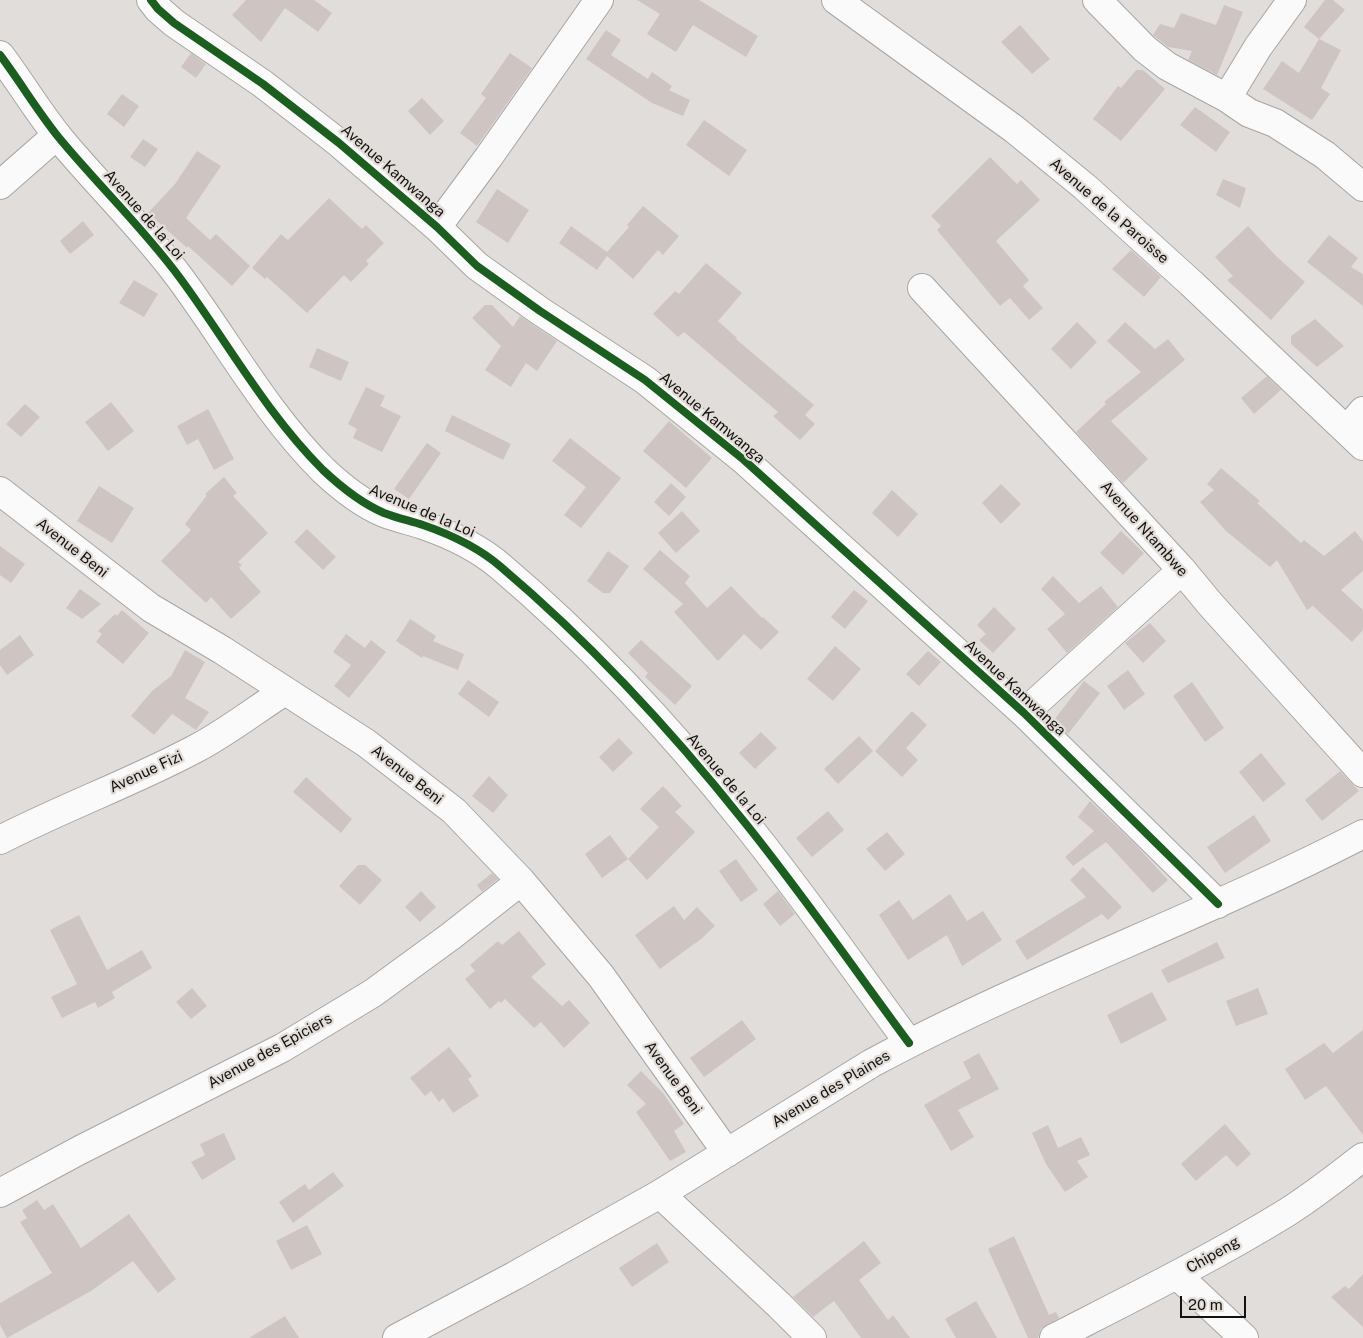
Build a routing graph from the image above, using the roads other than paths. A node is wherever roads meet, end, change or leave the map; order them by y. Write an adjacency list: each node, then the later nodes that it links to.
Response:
1 (151, 0): 12 (street, Avenue Kamwanga)
2 (599, 0): 12 (street)
3 (836, 0): 6 (street, Avenue de la Paroisse)
4 (1097, 0): 8 (street)
5 (1292, 0): 8 (street)
6 (864, 8): 14 (street, Avenue de la Paroisse)
7 (0, 55): 9 (street, Avenue de la Loi)
8 (1227, 98): 11 (street)
9 (57, 135): 10 (street); 24 (street, Avenue de la Loi)
10 (0, 185)
11 (1363, 186)
12 (437, 227): 18 (street, Avenue Kamwanga)
13 (922, 288): 16 (street, Avenue Ntambwe)
14 (1358, 429)
15 (0, 492): 17 (street, Avenue Beni)
16 (1182, 570): 18 (street); 19 (street, Avenue Ntambwe)
17 (285, 691): 21 (street, Avenue Fizi); 22 (street, Avenue Beni)
18 (1024, 713): 23 (street, Avenue Kamwanga)
19 (1363, 773)
20 (1363, 834): 23 (street, Avenue des Plaines)
21 (0, 840)
22 (521, 880): 25 (street, Avenue Beni); 27 (street, Avenue des Epiciers)
23 (1218, 904): 24 (street, Avenue des Plaines)
24 (909, 1044): 25 (street, Avenue des Plaines)
25 (726, 1153): 28 (street, Avenue des Plaines)
26 (1363, 1156): 29 (street, Chipeng)
27 (0, 1193)
28 (660, 1194): 30 (street, Avenue des Plaines); 31 (street)
29 (1177, 1275): 32 (street, Chipeng); 33 (street)
30 (396, 1338)
31 (812, 1338)
32 (1054, 1338)
33 (1244, 1338)

